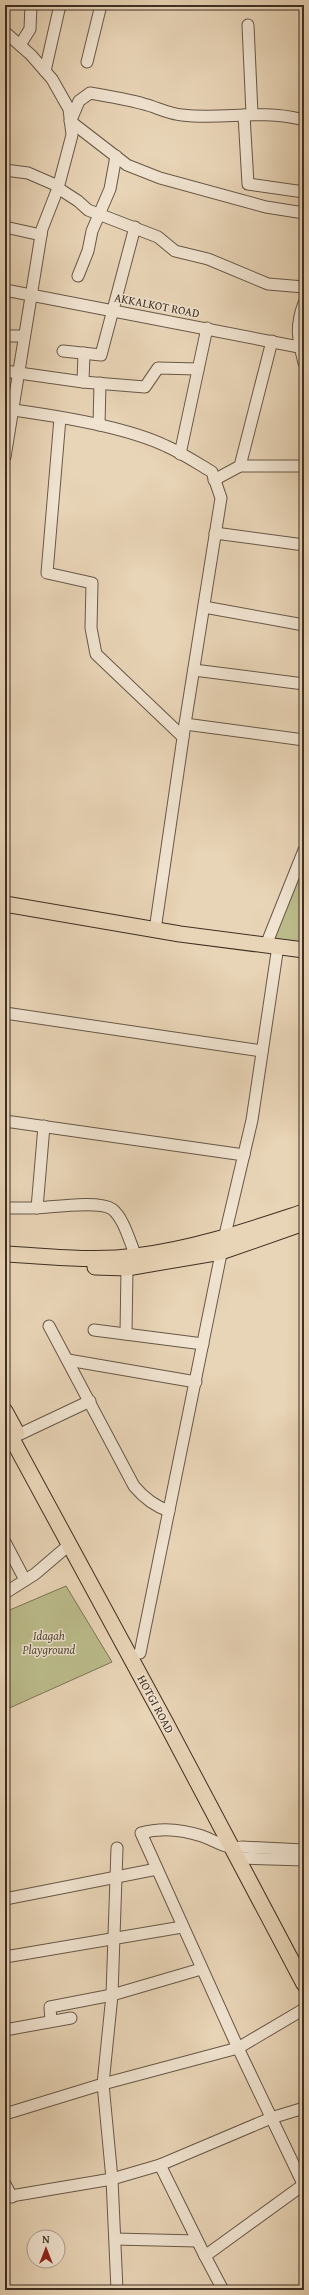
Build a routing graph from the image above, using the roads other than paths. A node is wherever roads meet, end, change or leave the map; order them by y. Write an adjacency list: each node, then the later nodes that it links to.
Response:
1 (31, 5): 6 (street)
2 (60, 5): 8 (street)
3 (101, 5): 7 (street)
4 (248, 25): 9 (street)
5 (5, 32): 6 (street)
6 (20, 45): 8 (street)
7 (87, 62)
8 (45, 71): 11 (street)
9 (248, 114): 10 (street); 11 (street); 15 (street)
10 (300, 119)
11 (70, 121): 12 (street); 14 (street)
12 (116, 156): 16 (street); 17 (street)
13 (5, 170): 14 (street)
14 (58, 187): 17 (street); 20 (street)
15 (304, 192)
16 (304, 212)
17 (99, 214): 19 (street); 21 (street)
18 (5, 226): 20 (street)
19 (135, 227): 22 (street); 26 (street)
20 (41, 234): 24 (street)
21 (78, 276)
22 (304, 287)
23 (5, 290): 24 (street, AKKALKOT ROAD)
24 (32, 294): 26 (street, AKKALKOT ROAD); 29 (street)
25 (304, 303): 31 (street)
26 (111, 310): 27 (street, AKKALKOT ROAD); 33 (street)
27 (207, 328): 30 (street, AKKALKOT ROAD); 35 (street)
28 (5, 336): 29 (street)
29 (24, 336): 37 (street)
30 (272, 341): 31 (street, AKKALKOT ROAD); 45 (street)
31 (302, 347): 34 (street)
32 (63, 351): 33 (street)
33 (84, 353): 38 (street)
34 (304, 363)
35 (198, 369): 39 (street); 43 (street)
36 (5, 371): 37 (street)
37 (19, 372): 38 (street); 40 (street)
38 (83, 382): 39 (street)
39 (100, 383): 42 (street)
40 (9, 410): 41 (street); 44 (street)
41 (60, 418): 42 (street); 55 (street)
42 (99, 425): 43 (street)
43 (180, 454): 47 (street)
44 (5, 457)
45 (240, 466): 46 (street); 47 (street)
46 (304, 466)
47 (214, 480): 48 (street)
48 (215, 533): 49 (street); 50 (street)
49 (304, 545)
50 (204, 607): 51 (street); 52 (street)
51 (304, 625)
52 (194, 670): 53 (street); 54 (street)
53 (304, 684)
54 (185, 724): 55 (street); 56 (street)
55 (184, 737): 59 (street)
56 (304, 740)
57 (304, 850): 60 (street)
58 (5, 904): 59 (main road)
59 (155, 930): 60 (main road)
60 (272, 946): 61 (main road); 63 (street)
61 (304, 950)
62 (5, 1013): 63 (street)
63 (262, 1051): 66 (street)
64 (5, 1121): 65 (street)
65 (44, 1126): 66 (street); 68 (street)
66 (244, 1155): 71 (street)
67 (5, 1208): 68 (street)
68 (37, 1208): 73 (street)
69 (304, 1212): 71 (main road)
70 (304, 1223): 71 (main road)
71 (222, 1245): 73 (main road); 78 (street)
72 (5, 1254): 73 (main road)
73 (131, 1262): 74 (main road); 77 (street)
74 (5, 1264)
75 (49, 1326): 79 (street)
76 (94, 1330): 77 (street)
77 (126, 1334): 78 (street)
78 (203, 1344): 80 (street)
79 (68, 1360): 80 (street); 81 (street)
80 (196, 1382): 85 (street)
81 (90, 1401): 84 (street); 85 (street)
82 (5, 1411): 84 (main road, HOTGI ROAD)
83 (5, 1426): 87 (main road, HOTGI ROAD)
84 (18, 1435): 90 (main road, HOTGI ROAD)
85 (169, 1511): 90 (street)
86 (5, 1542): 88 (street)
87 (69, 1545): 88 (street); 93 (main road, HOTGI ROAD)
88 (25, 1580): 89 (street)
89 (5, 1593)
90 (140, 1653): 93 (main road, HOTGI ROAD)
91 (117, 1848): 96 (street)
92 (304, 1850): 93 (street)
93 (240, 1853): 94 (street); 95 (street); 101 (main road, HOTGI ROAD); 103 (main road, HOTGI ROAD)
94 (304, 1860)
95 (157, 1869): 96 (street); 98 (street)
96 (116, 1877): 97 (street); 99 (street)
97 (5, 1899)
98 (182, 1927): 99 (street); 102 (street)
99 (114, 1938): 100 (street); 104 (street)
100 (5, 1957)
101 (304, 1966)
102 (202, 1969): 104 (street); 109 (street)
103 (304, 1984)
104 (112, 1995): 107 (street); 110 (street)
105 (304, 2010): 109 (street)
106 (71, 2018): 107 (street)
107 (51, 2021): 108 (street)
108 (5, 2030)
109 (238, 2048): 110 (street); 113 (street)
110 (102, 2084): 112 (street); 115 (street)
111 (304, 2108): 113 (street)
112 (5, 2114)
113 (271, 2118): 114 (street); 117 (street)
114 (160, 2166): 115 (street); 120 (street)
115 (112, 2179): 118 (street); 119 (street)
116 (5, 2184): 118 (street)
117 (303, 2185): 121 (street)
118 (8, 2197)
119 (115, 2239): 120 (street); 122 (street)
120 (197, 2241): 121 (street)
121 (205, 2256): 123 (street)
122 (117, 2290)
123 (223, 2290)

